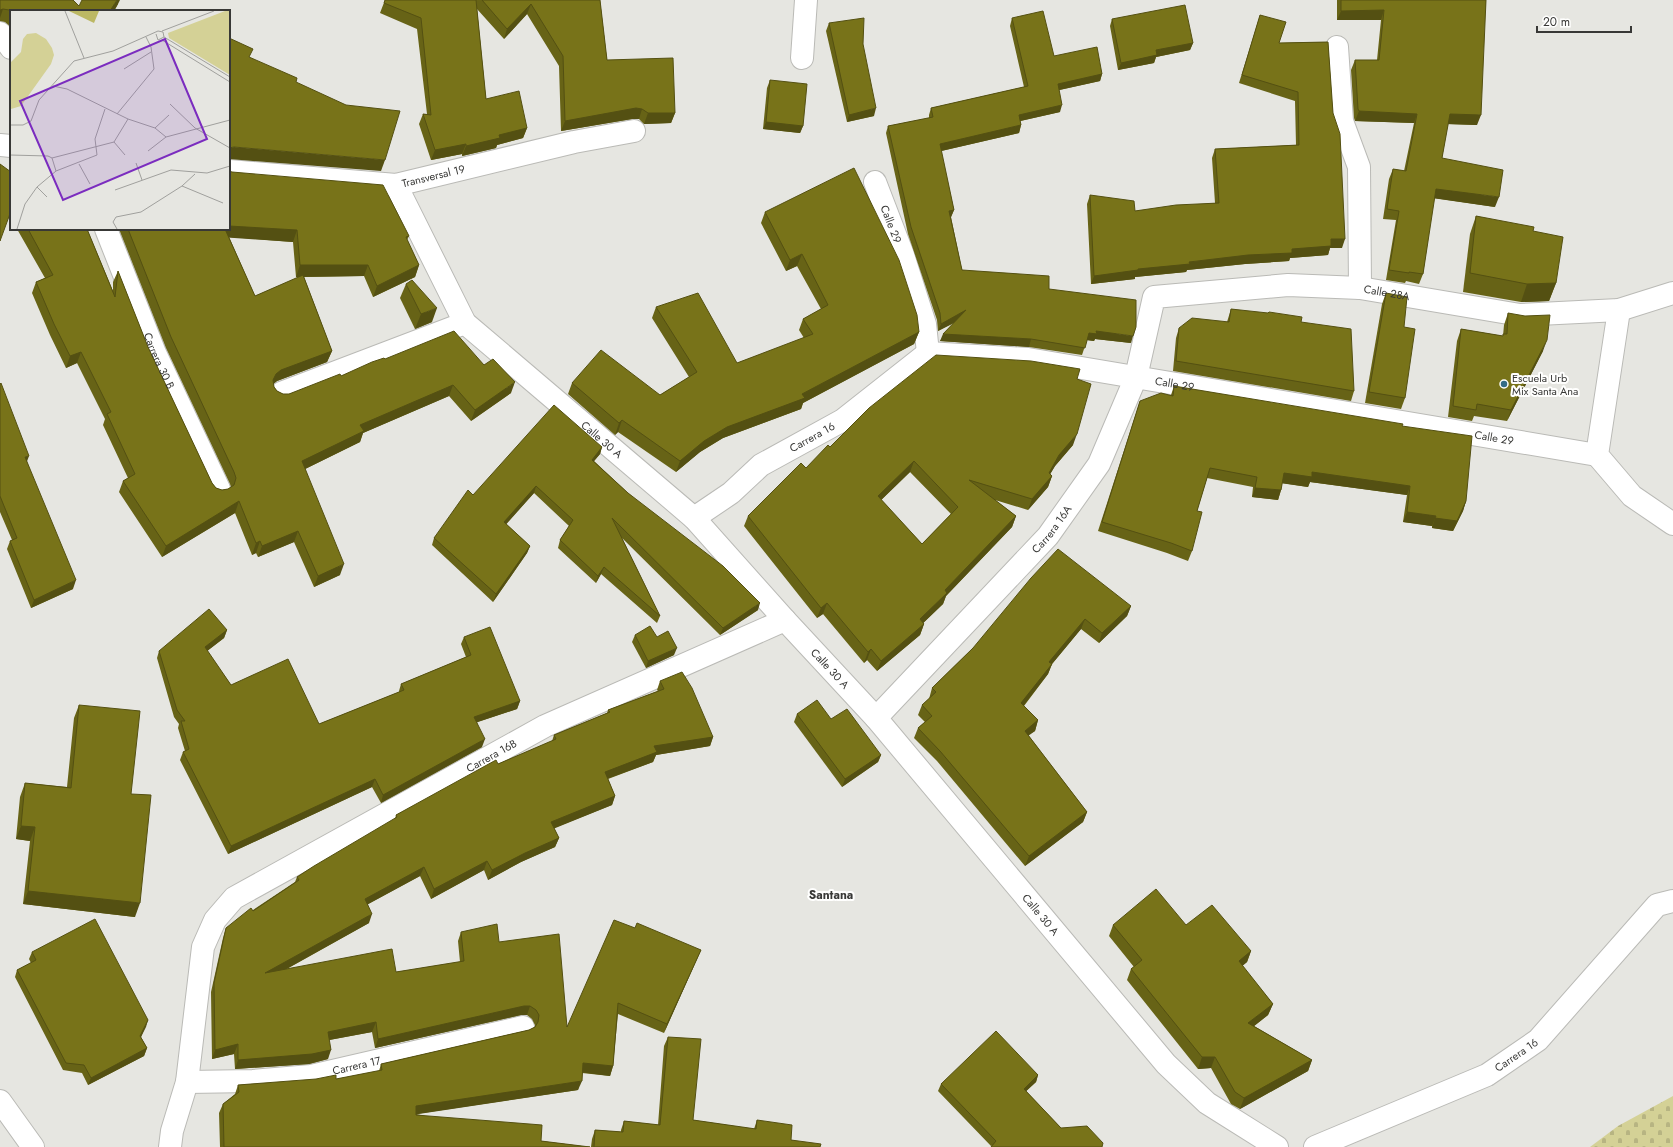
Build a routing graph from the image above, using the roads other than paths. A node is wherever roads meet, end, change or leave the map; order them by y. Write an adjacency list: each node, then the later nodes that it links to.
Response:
1 (806, 0): 5 (street)
2 (0, 33): 3 (street)
3 (10, 47)
4 (1337, 47): 13 (street)
5 (802, 58)
6 (634, 131): 11 (street, Transversal 19)
7 (0, 145): 8 (street)
8 (10, 146)
9 (230, 171): 11 (street, Transversal 19)
10 (875, 182): 18 (street, Calle 29)
11 (396, 185): 17 (street, Calle 30 A)
12 (106, 230): 22 (street, Carrera 30 B)
13 (1360, 288): 15 (street, Calle 28A); 16 (street, Calle 28A)
14 (1673, 293): 16 (street, Calle 28A)
15 (1154, 297): 19 (street, Carrera 16A)
16 (1619, 310): 21 (street)
17 (465, 323): 20 (street); 23 (street, Calle 30 A)
18 (928, 353): 19 (street, Calle 29); 23 (street, Carrera 16)
19 (1136, 377): 21 (street, Calle 29); 26 (street, Carrera 16A)
20 (281, 393)
21 (1597, 455): 24 (street)
22 (219, 490)
23 (694, 518): 25 (street, Calle 30 A)
24 (1673, 524)
25 (785, 620): 26 (street, Calle 30 A); 29 (street, Carrera 16B)
26 (876, 718): 33 (street, Calle 30 A)
27 (1673, 901): 34 (street, Carrera 16)
28 (523, 1027): 29 (street, Carrera 17)
29 (187, 1082): 32 (street, Carrera 16B)
30 (0, 1100): 31 (street)
31 (33, 1147)
32 (170, 1147)
33 (1278, 1147)
34 (1314, 1147)

